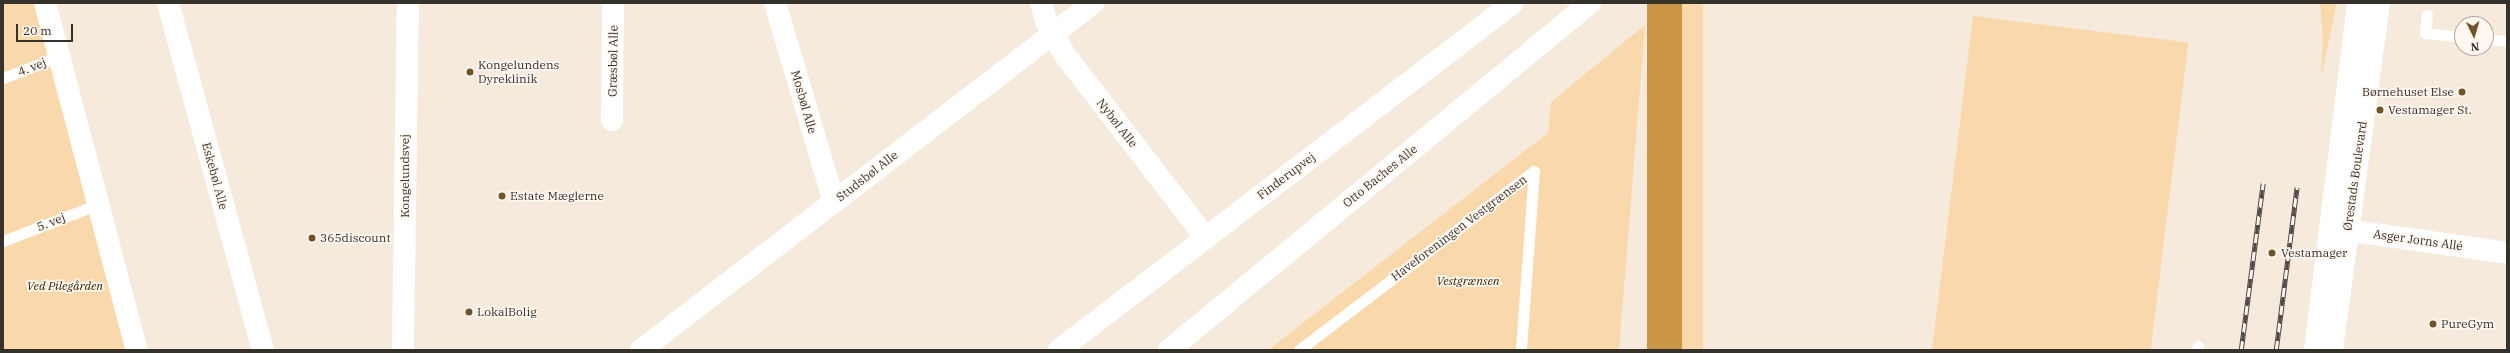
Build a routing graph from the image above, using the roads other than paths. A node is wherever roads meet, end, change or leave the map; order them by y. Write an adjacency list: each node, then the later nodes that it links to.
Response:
1 (45, 3): 17 (street)
2 (168, 3): 27 (street, Eskebøl Alle)
3 (408, 3): 28 (street, Kongelundsvej)
4 (613, 3): 19 (street, Græsbøl Alle)
5 (775, 3): 20 (street, Mosbøl Alle)
6 (1041, 3): 13 (street, Nybøl Alle)
7 (1093, 3): 13 (street, Studsbøl Alle)
8 (1513, 3): 23 (street, Finderupvej)
9 (1590, 3): 31 (street, Otto Baches Alle)
10 (2358, 3): 22 (street, Ørestads Boulevard)
11 (2379, 3): 22 (street, Ørestads Boulevard)
12 (2427, 15): 14 (lane)
13 (1053, 33): 20 (street, Studsbøl Alle); 23 (street, Nybøl Alle)
14 (2454, 36)
15 (2494, 40): 16 (lane)
16 (2507, 41)
17 (60, 56): 18 (lane, 4. vej); 21 (street)
18 (3, 78)
19 (612, 120)
20 (834, 202): 29 (street, Studsbøl Alle)
21 (99, 204): 24 (lane, 5. vej); 26 (street)
22 (2338, 229): 25 (street, Asger Jorns Allé); 34 (street, Ørestads Boulevard); 35 (street, Ørestads Boulevard)
23 (1205, 237): 30 (street, Finderupvej)
24 (3, 241)
25 (2507, 253)
26 (136, 350)
27 (262, 350)
28 (403, 350)
29 (641, 350)
30 (1059, 350)
31 (1169, 350)
32 (1299, 350): 33 (lane, Haveforeningen Vestgrænsen)
33 (1522, 350)
34 (2315, 350)
35 (2332, 350)

